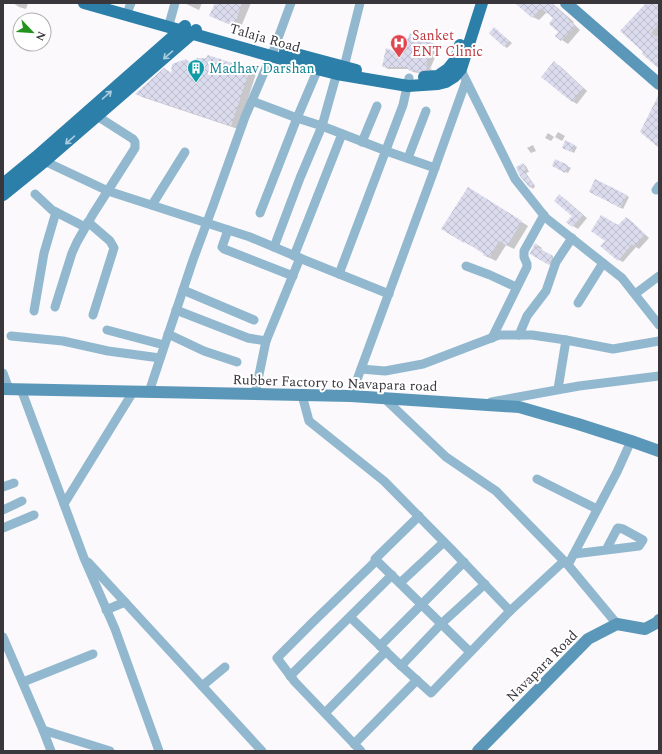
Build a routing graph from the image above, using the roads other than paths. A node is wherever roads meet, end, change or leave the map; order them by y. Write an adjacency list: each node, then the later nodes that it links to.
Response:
1 (84, 3): 11 (main road, Talaja Road)
2 (112, 3): 9 (main road, Talaja Road)
3 (175, 3): 10 (street)
4 (292, 3): 12 (street)
5 (360, 3): 15 (street)
6 (475, 3): 13 (main road)
7 (482, 3): 13 (main road)
8 (566, 3): 18 (street)
9 (130, 6): 10 (main road, Talaja Road)
10 (170, 21): 11 (main road, Talaja Road)
11 (189, 29): 12 (main road, Talaja Road); 22 (main road, one-way to 22); 30 (main road, one-way to 11)
12 (273, 52): 14 (main road, Talaja Road); 19 (street)
13 (458, 64): 16 (street); 17 (main road, Talaja Road)
14 (319, 65): 15 (main road, Talaja Road); 23 (street)
15 (340, 69): 17 (main road, Talaja Road); 24 (street)
16 (466, 81): 31 (street); 39 (street)
17 (408, 82): 27 (street)
18 (659, 84)
19 (252, 101): 23 (street); 40 (street)
20 (377, 106): 26 (street)
21 (426, 111): 29 (street)
22 (97, 116): 30 (main road, one-way to 30); 33 (street)
23 (297, 118): 24 (street); 38 (street)
24 (322, 126): 25 (street); 44 (street)
25 (342, 134): 26 (street); 45 (street)
26 (362, 142): 27 (street)
27 (385, 150): 29 (street); 48 (street)
28 (185, 152): 36 (street)
29 (408, 158): 31 (street)
30 (40, 159): 32 (main road); 33 (street); 34 (main road)
31 (435, 168): 53 (street)
32 (3, 184)
33 (108, 190): 36 (street); 41 (street)
34 (3, 194)
35 (35, 194): 37 (street)
36 (152, 205): 40 (street)
37 (56, 212): 41 (street); 58 (street)
38 (260, 213)
39 (544, 215): 43 (street); 51 (street)
40 (206, 223): 42 (street); 52 (street)
41 (87, 225): 56 (street); 59 (street)
42 (228, 230): 44 (street); 49 (street)
43 (572, 238): 46 (street); 64 (street)
44 (274, 247): 45 (street)
45 (297, 257): 48 (street); 49 (street)
46 (603, 263): 54 (street); 55 (street)
47 (466, 266): 51 (street)
48 (339, 274): 53 (street)
49 (293, 276): 68 (street)
50 (659, 276): 54 (street)
51 (516, 287): 66 (street)
52 (183, 290): 57 (street); 60 (street)
53 (389, 294): 73 (street)
54 (635, 294): 61 (street)
55 (578, 303)
56 (55, 307)
57 (176, 310): 63 (street); 68 (street)
58 (34, 311)
59 (93, 315)
60 (254, 320)
61 (658, 322)
62 (107, 330): 70 (street)
63 (168, 334): 70 (street); 72 (street)
64 (519, 335): 66 (street); 67 (street)
65 (11, 336): 71 (street)
66 (492, 338): 73 (street)
67 (566, 340): 69 (street); 77 (street)
68 (266, 341): 80 (street)
69 (659, 341)
70 (164, 345): 71 (street)
71 (160, 358): 79 (street)
72 (237, 362)
73 (361, 369): 82 (street)
74 (3, 373): 76 (street)
75 (659, 376): 77 (street)
76 (11, 389): 78 (street, Rubber Factory to Navapara road); 91 (street)
77 (558, 389): 84 (street)
78 (133, 392): 79 (street, Rubber Factory to Navapara road); 91 (street)
79 (149, 392): 80 (street, Rubber Factory to Navapara road)
80 (255, 394): 81 (street, Rubber Factory to Navapara road)
81 (302, 395): 82 (street, Rubber Factory to Navapara road); 95 (street)
82 (351, 396): 83 (street, Rubber Factory to Navapara road)
83 (384, 398): 84 (street, Rubber Factory to Navapara road); 103 (street)
84 (479, 404): 85 (street, Rubber Factory to Navapara road)
85 (631, 441): 86 (street, Rubber Factory to Navapara road); 92 (street)
86 (659, 451)
87 (537, 479): 92 (street)
88 (14, 483): 89 (street)
89 (3, 487)
90 (22, 501): 93 (street)
91 (64, 504): 100 (street)
92 (597, 509): 99 (street)
93 (3, 510)
94 (34, 515): 96 (street)
95 (419, 516): 97 (street); 101 (street)
96 (3, 528)
97 (444, 542): 102 (street); 105 (street)
98 (606, 550): 99 (street)
99 (574, 554): 103 (street)
100 (84, 558): 107 (street); 109 (street)
101 (377, 560): 104 (street); 121 (street)
102 (464, 562): 106 (street); 108 (street)
103 (566, 563): 110 (street); 114 (street)
104 (392, 576): 105 (street); 111 (street)
105 (400, 583): 108 (street)
106 (485, 584): 110 (street); 113 (street)
107 (125, 602): 109 (street); 124 (street)
108 (422, 605): 113 (street); 116 (street)
109 (106, 610): 130 (street)
110 (510, 611): 117 (street)
111 (350, 617): 116 (street); 121 (street)
112 (659, 620): 114 (street)
113 (441, 624): 117 (street); 119 (street)
114 (617, 624): 133 (street, Navapara Road)
115 (3, 637): 123 (street)
116 (383, 649): 119 (street); 125 (street)
117 (470, 652): 122 (street)
118 (93, 654): 123 (street)
119 (401, 666): 122 (street)
120 (225, 667): 124 (street)
121 (290, 676): 125 (street)
122 (417, 680): 127 (street)
123 (22, 682): 126 (street)
124 (202, 686): 131 (street)
125 (325, 713): 127 (street)
126 (43, 730): 128 (street); 129 (street)
127 (354, 744): 132 (street)
128 (51, 751)
129 (110, 751)
130 (159, 751)
131 (262, 751)
132 (361, 751)
133 (478, 751)

